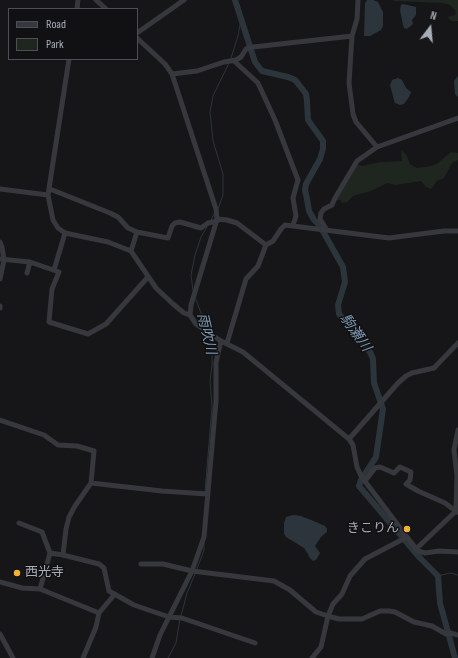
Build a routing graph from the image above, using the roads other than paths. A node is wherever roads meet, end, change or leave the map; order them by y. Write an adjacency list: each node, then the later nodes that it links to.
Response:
1 (96, 0): 4 (street)
2 (184, 0): 5 (street)
3 (358, 0): 6 (street)
4 (105, 8)
5 (138, 32)
6 (352, 36): 9 (street); 12 (street)
7 (138, 39): 10 (street)
8 (69, 60): 14 (street)
9 (231, 61): 10 (street); 17 (street)
10 (172, 74): 16 (street)
11 (458, 118): 12 (street)
12 (378, 147): 18 (street)
13 (0, 189): 15 (street)
14 (50, 189): 15 (street); 20 (street)
15 (48, 195): 21 (street)
16 (214, 220): 20 (street); 23 (street); 31 (street)
17 (293, 225): 18 (street); 23 (street)
18 (324, 230): 19 (street)
19 (458, 231)
20 (137, 232): 24 (street)
21 (65, 233): 24 (street); 27 (street)
22 (0, 242): 25 (street)
23 (266, 244): 33 (street)
24 (131, 251): 29 (street)
25 (2, 259): 26 (street); 30 (street)
26 (30, 262): 27 (street); 28 (street)
27 (54, 270): 29 (street)
28 (27, 273)
29 (148, 277): 31 (street)
30 (0, 278)
31 (190, 315): 32 (street)
32 (221, 341): 33 (street); 40 (street)
33 (227, 343): 37 (street)
34 (458, 344): 37 (street)
35 (0, 420): 39 (street)
36 (458, 430): 41 (street)
37 (350, 439): 38 (street)
38 (364, 479): 41 (street); 43 (street)
39 (91, 483): 40 (street); 47 (street)
40 (207, 494): 49 (street)
41 (457, 512): 44 (street)
42 (19, 523): 45 (street)
43 (406, 537): 44 (street); 54 (street)
44 (416, 549): 46 (street)
45 (50, 552): 47 (street); 51 (street)
46 (458, 552)
47 (63, 555): 52 (street)
48 (141, 564): 49 (street)
49 (192, 572): 54 (street); 55 (street)
50 (0, 582): 51 (street)
51 (40, 589): 53 (street)
52 (114, 595): 53 (street); 55 (street)
53 (100, 612): 60 (street)
54 (328, 616): 57 (street); 62 (street)
55 (169, 617): 58 (street); 61 (street)
56 (0, 634): 59 (street)
57 (458, 635)
58 (255, 643)
59 (13, 658)
60 (83, 658)
61 (152, 658)
62 (312, 658)

